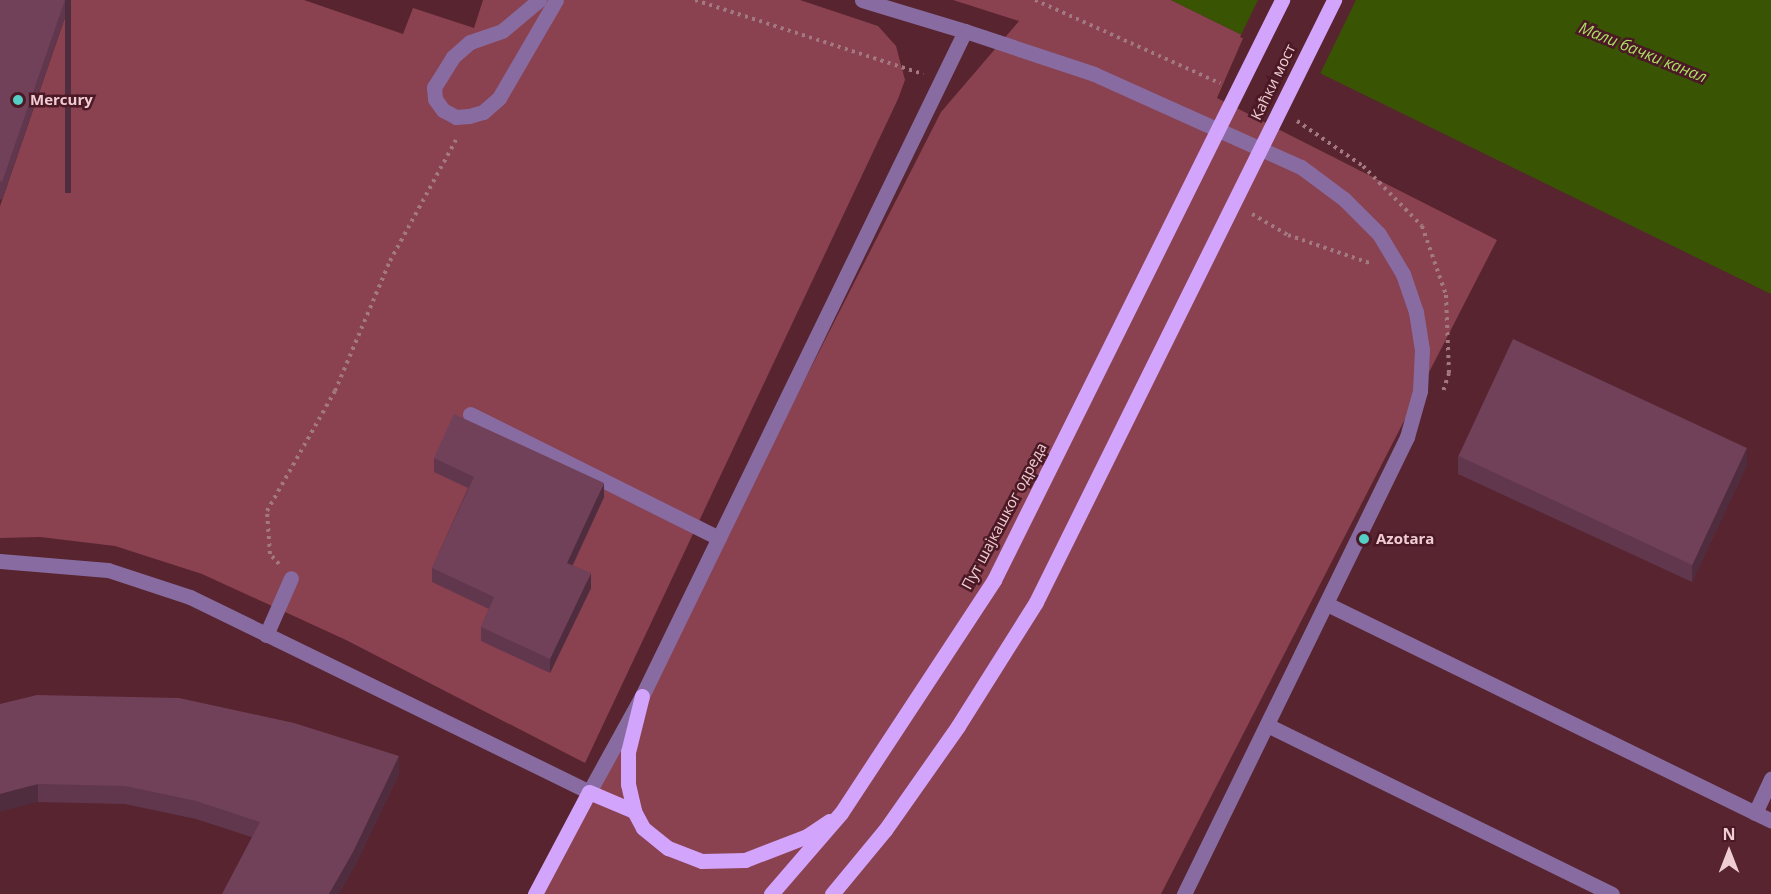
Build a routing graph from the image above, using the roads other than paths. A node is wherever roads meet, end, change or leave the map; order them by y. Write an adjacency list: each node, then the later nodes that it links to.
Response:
1 (539, 0): 2 (street)
2 (556, 0)
3 (862, 0): 6 (street)
4 (1282, 0): 7 (main road, Каћки мост)
5 (1334, 0): 24 (main road, Каћки мост)
6 (965, 32): 9 (street); 12 (street)
7 (1204, 158): 19 (main road, Пут шајкашког одреда)
8 (470, 414): 9 (street)
9 (719, 538): 14 (street)
10 (0, 561): 13 (street)
11 (291, 578): 13 (street)
12 (1327, 604): 15 (street); 20 (street)
13 (266, 635): 17 (street)
14 (642, 696): 17 (street); 18 (main road)
15 (1267, 725): 25 (street); 26 (street)
16 (1771, 779): 20 (street)
17 (589, 792): 18 (main road); 22 (main road)
18 (634, 811): 19 (main road)
19 (841, 813): 23 (main road, Пут шајкашког одреда)
20 (1755, 813): 21 (street)
21 (1771, 821)
22 (535, 894)
23 (771, 894)
24 (832, 894)
25 (1184, 894)
26 (1612, 894)

